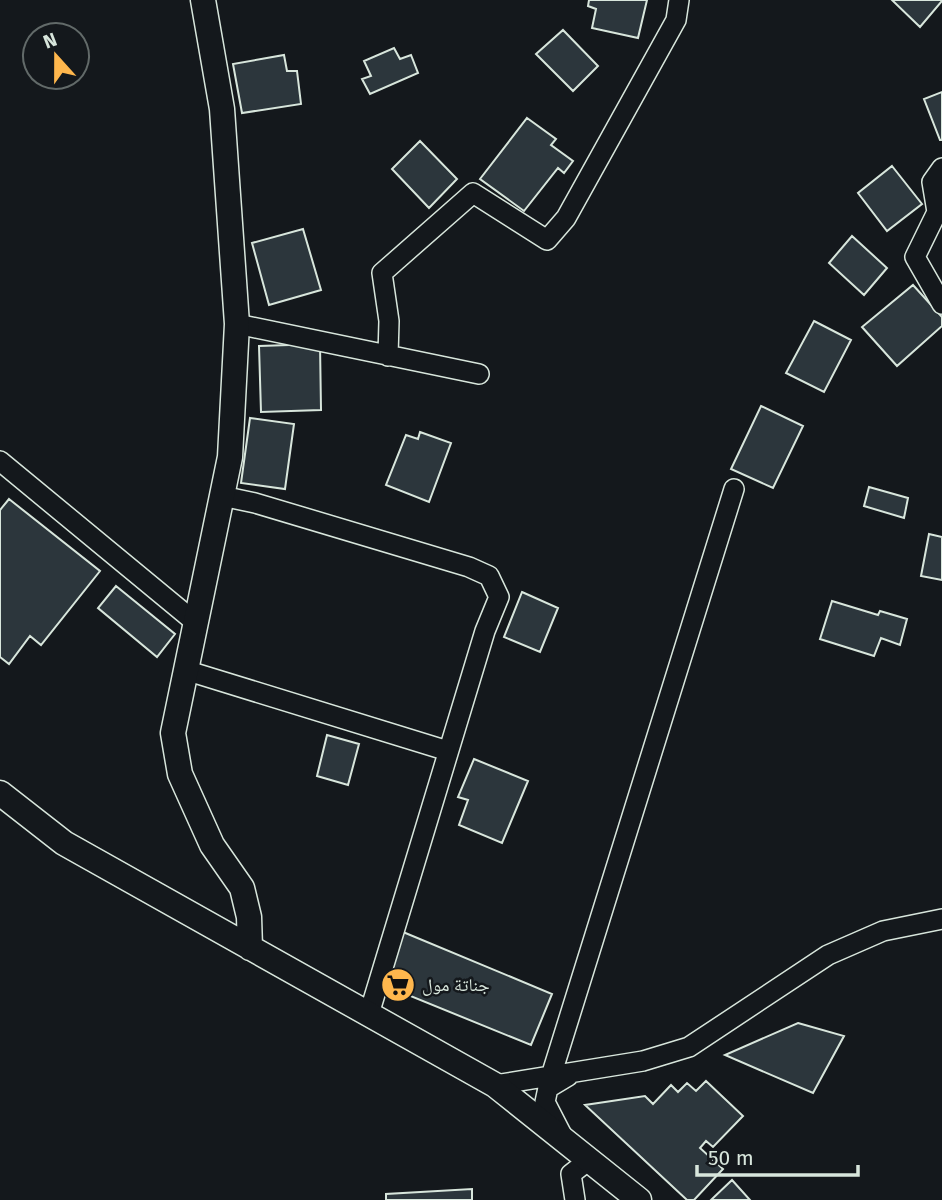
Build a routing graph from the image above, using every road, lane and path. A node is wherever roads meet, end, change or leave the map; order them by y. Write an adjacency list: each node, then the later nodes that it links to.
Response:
1 (203, 0): 5 (street)
2 (679, 0): 6 (street)
3 (942, 168): 4 (street)
4 (942, 304)
5 (237, 324): 6 (street); 10 (street)
6 (388, 356): 7 (street)
7 (479, 374)
8 (0, 461): 11 (street)
9 (734, 489): 19 (street)
10 (222, 496): 11 (street); 13 (street)
11 (195, 622): 12 (street)
12 (185, 670): 13 (street); 16 (street)
13 (448, 751): 17 (street)
14 (0, 793): 16 (street)
15 (942, 919): 18 (street)
16 (250, 948): 17 (street)
17 (369, 1014): 20 (street)
18 (576, 1072): 19 (street); 21 (street)
19 (551, 1076): 20 (street)
20 (495, 1085): 21 (street)
21 (566, 1142): 22 (street)
22 (589, 1160): 23 (street); 24 (street)
23 (575, 1200)
24 (639, 1200)

